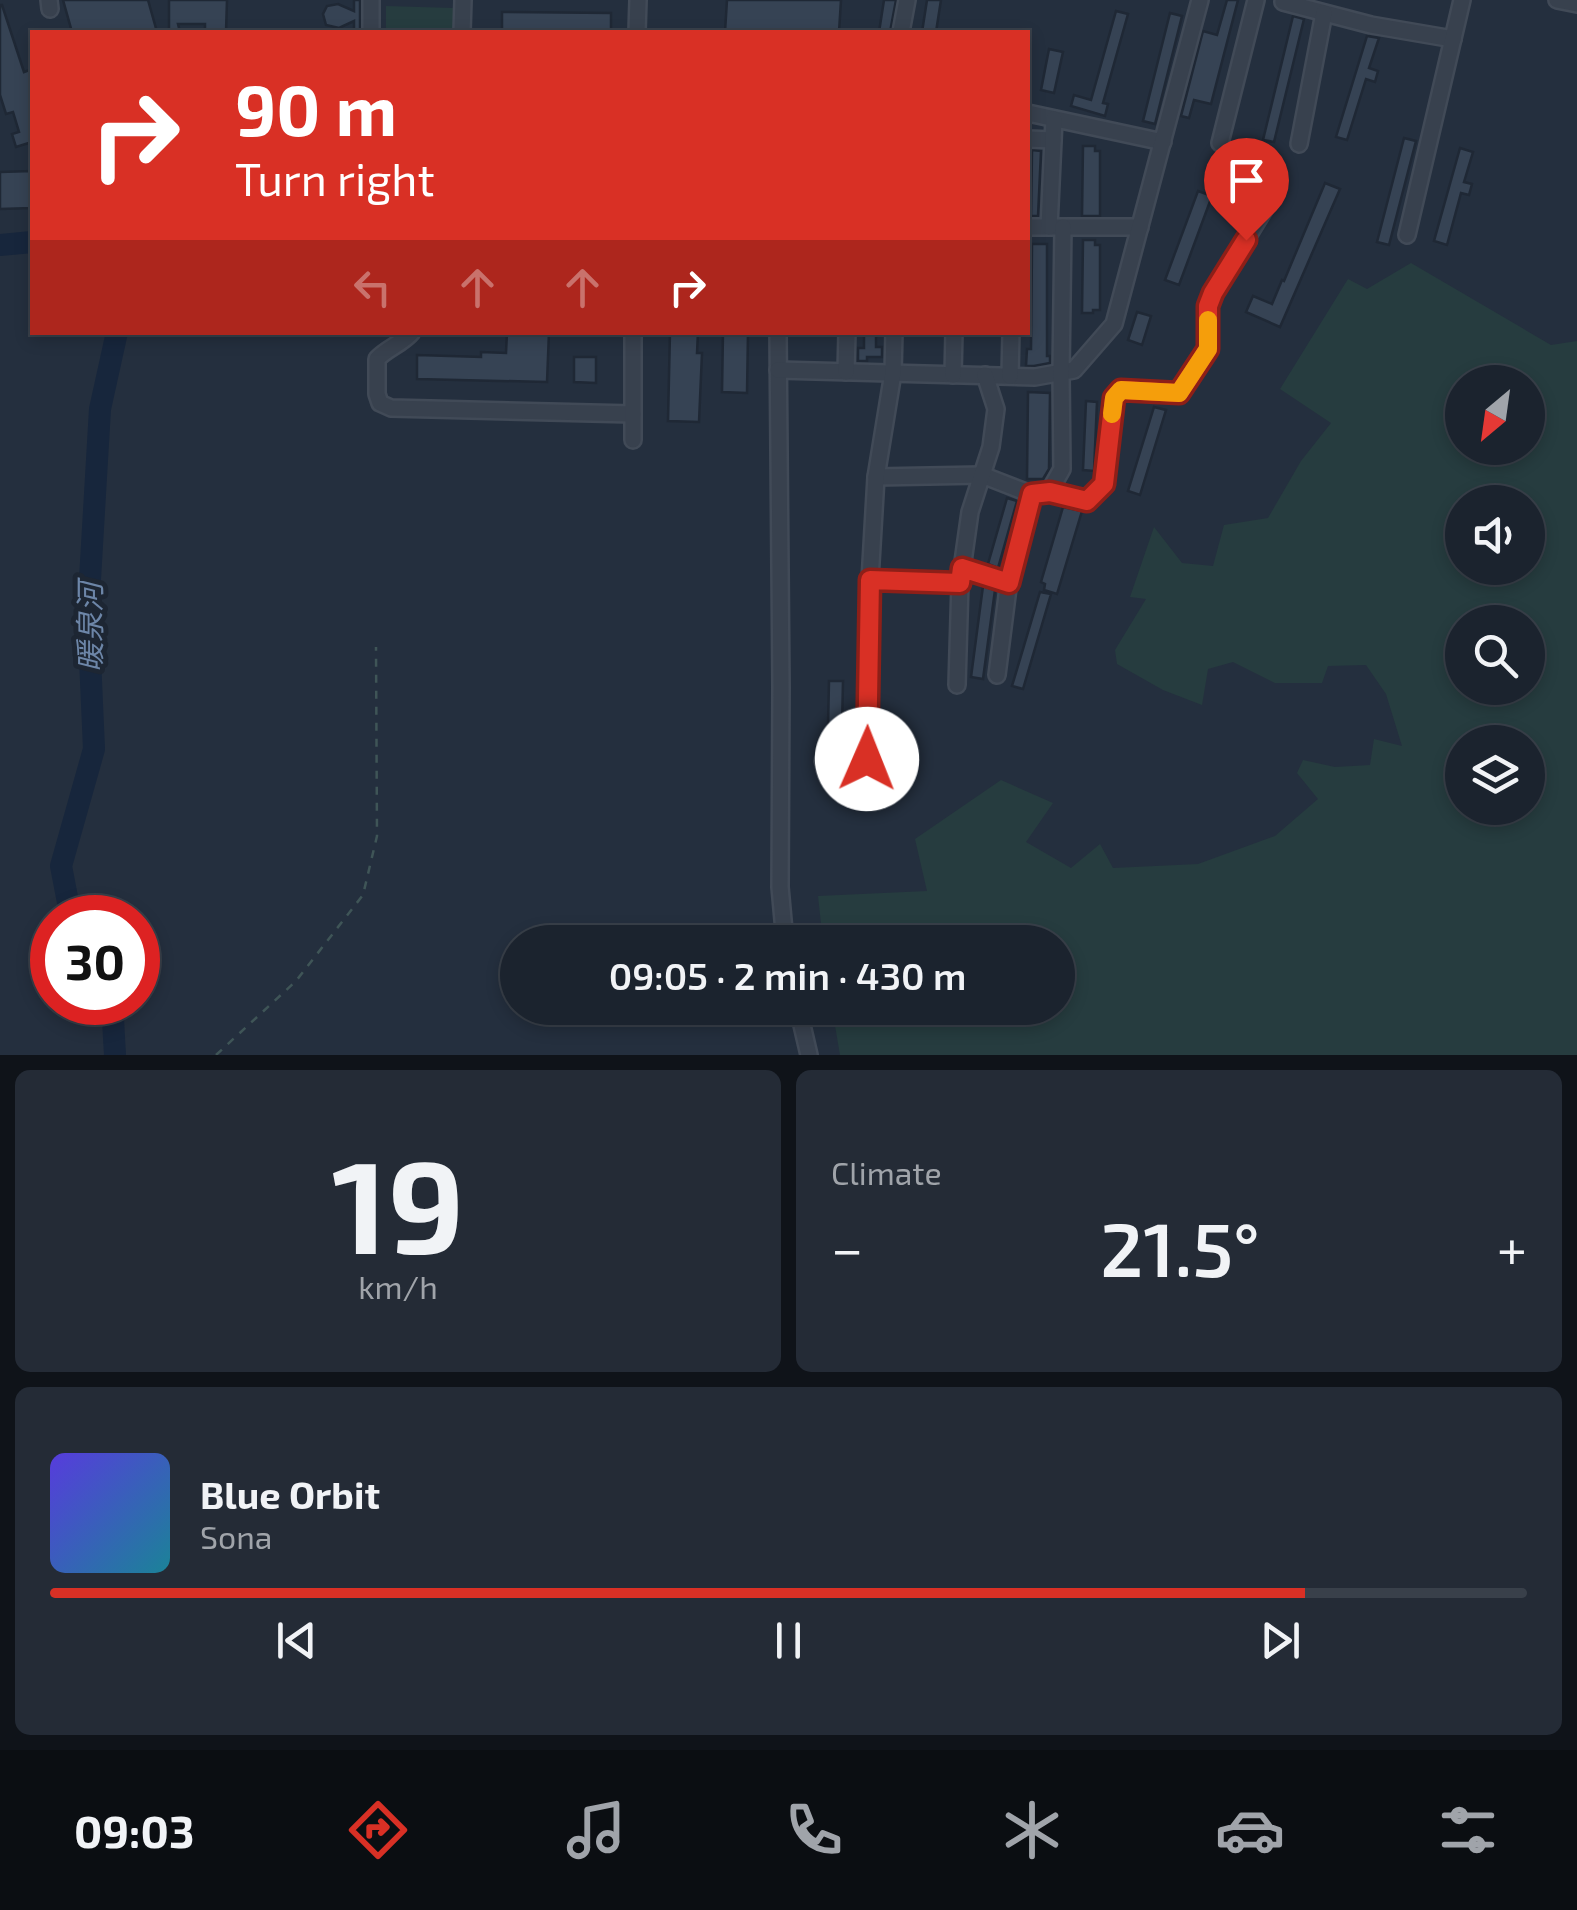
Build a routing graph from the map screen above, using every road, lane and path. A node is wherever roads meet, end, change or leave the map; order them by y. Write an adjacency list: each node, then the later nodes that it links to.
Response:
1 (371, 0): 12 (street)
2 (462, 0): 13 (street)
3 (638, 0): 14 (street)
4 (907, 0): 15 (street)
5 (1200, 0): 21 (street)
6 (1256, 0): 22 (street)
7 (1462, 0): 16 (street)
8 (1558, 0): 10 (street)
9 (1278, 1): 11 (street)
10 (1577, 4)
11 (1324, 13): 16 (street); 23 (street)
12 (372, 30)
13 (462, 30)
14 (637, 30)
15 (901, 30)
16 (1453, 39): 28 (street)
17 (1030, 113): 18 (street)
18 (1054, 118): 20 (street); 21 (street)
19 (1030, 138): 20 (street)
20 (1053, 140): 26 (street)
21 (1163, 142): 27 (street)
22 (1220, 142)
23 (1298, 144)
24 (1278, 186): 47 (street)
25 (1030, 227): 26 (street)
26 (1056, 227): 27 (street); 38 (street)
27 (1140, 227): 38 (street)
28 (1407, 235)
29 (409, 335): 43 (street)
30 (633, 335): 43 (street)
31 (778, 335): 36 (street)
32 (846, 335): 37 (street)
33 (894, 335): 39 (street)
34 (954, 335): 40 (street)
35 (1012, 335): 42 (street)
36 (778, 370): 37 (street); 56 (street)
37 (846, 372): 39 (street)
38 (1060, 372): 42 (street); 47 (street)
39 (893, 373): 40 (street); 46 (street)
40 (953, 374): 41 (street)
41 (984, 376): 42 (street); 45 (street)
42 (1010, 376)
43 (633, 414): 44 (street)
44 (634, 440)
45 (982, 476): 46 (street); 48 (street); 49 (street)
46 (876, 477): 50 (street)
47 (1050, 492): 48 (street)
48 (1032, 494): 51 (street)
49 (961, 576): 50 (street); 51 (street); 54 (street)
50 (870, 580): 55 (street)
51 (1009, 583): 53 (street)
52 (376, 647): 58 (path)
53 (997, 675)
54 (957, 685)
55 (824, 762)
56 (783, 925)
57 (802, 1025): 59 (street)
58 (216, 1055)
59 (809, 1055)

